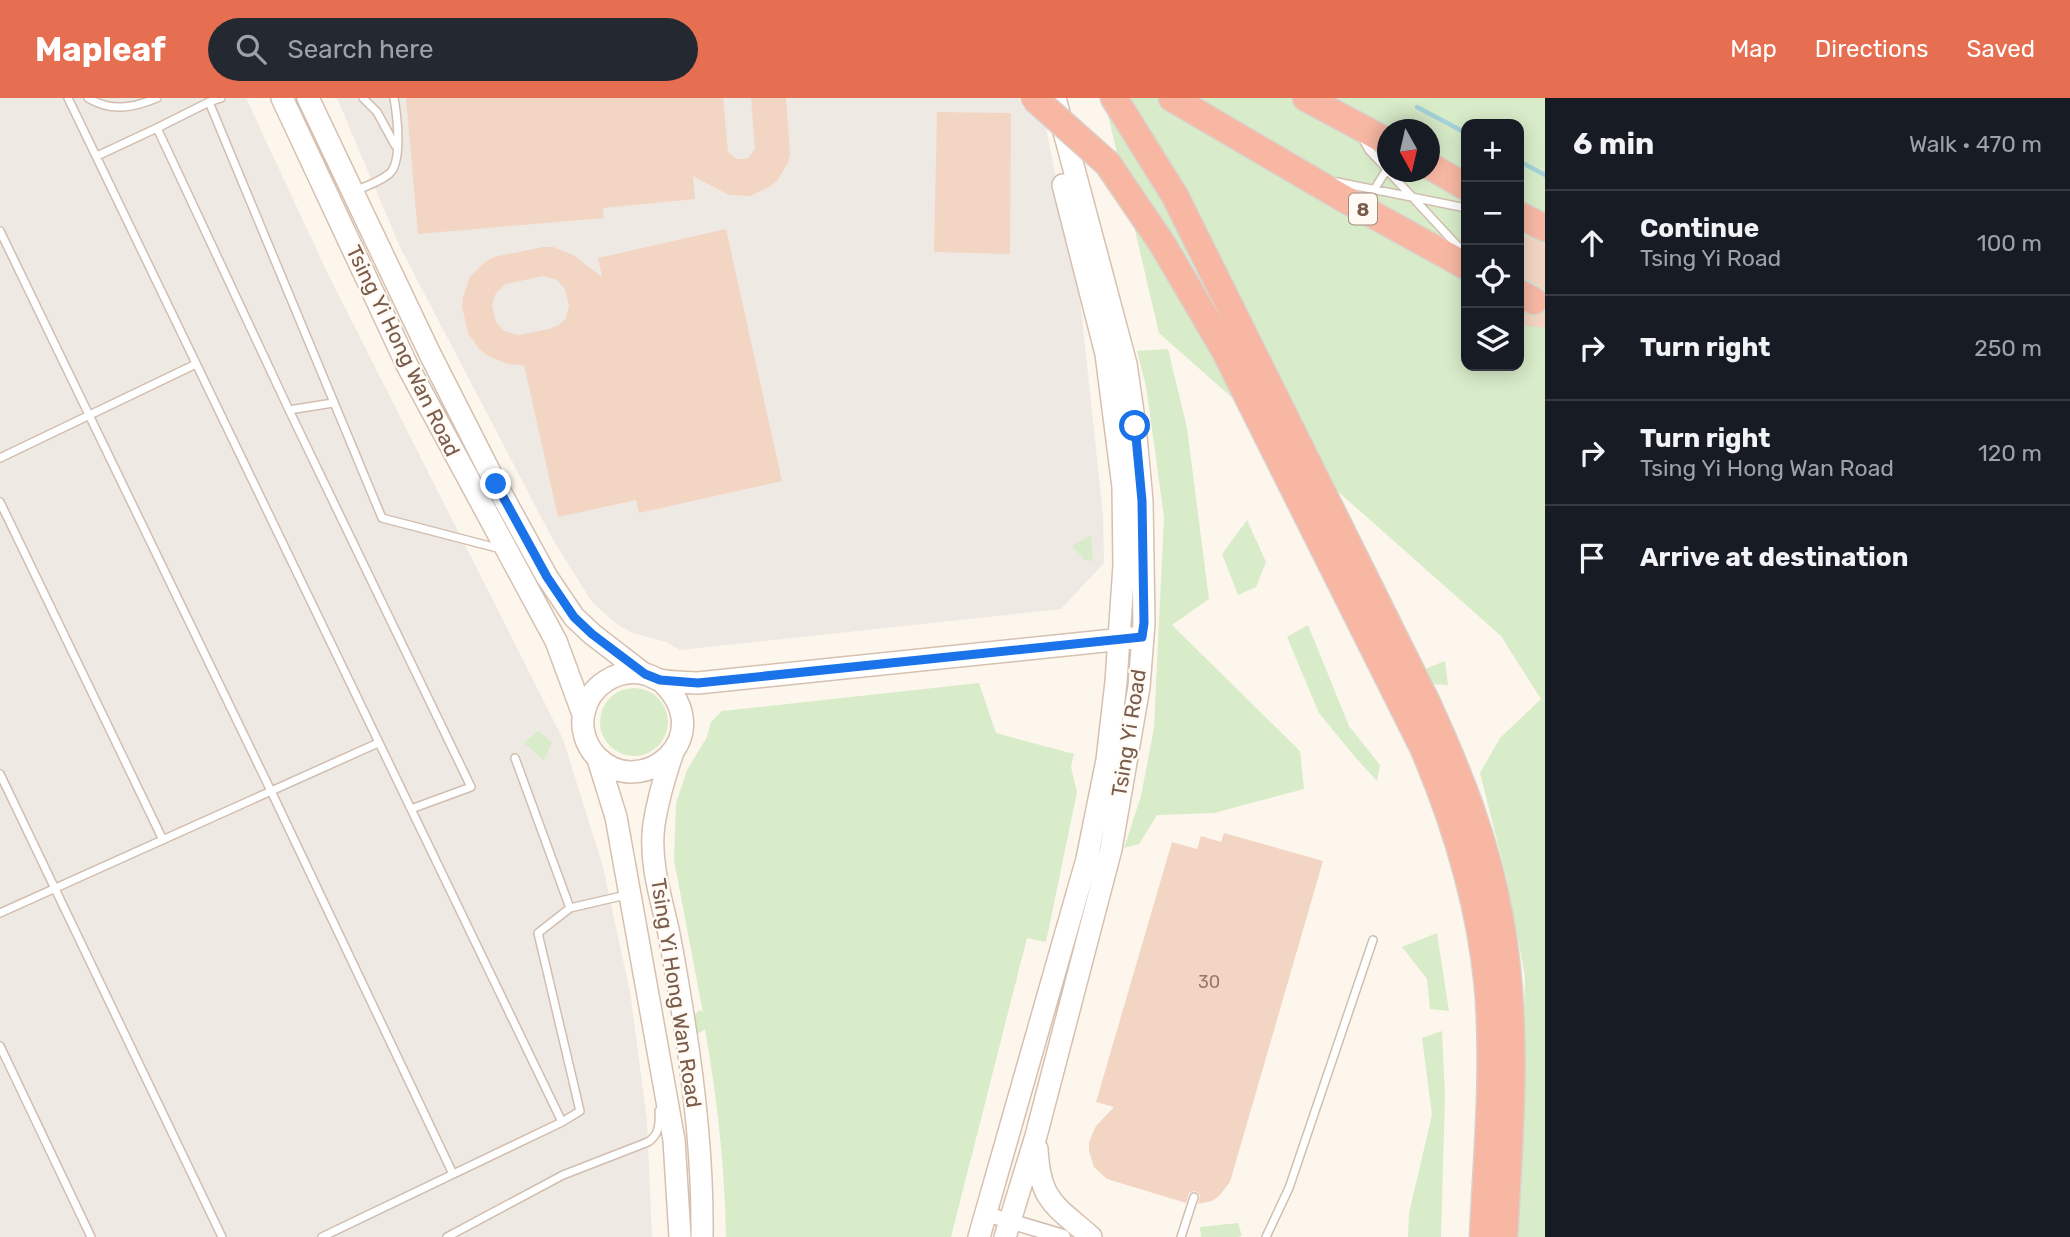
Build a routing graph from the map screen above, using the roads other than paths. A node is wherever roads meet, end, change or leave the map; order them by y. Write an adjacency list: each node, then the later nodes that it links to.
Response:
1 (68, 98): 24 (lane)
2 (88, 98): 3 (lane)
3 (157, 98)
4 (221, 98): 18 (lane)
5 (273, 98): 19 (lane)
6 (282, 98): 19 (street, Tsing Yi Hong Wan Road)
7 (309, 98): 34 (street, Tsing Yi Hong Wan Road)
8 (362, 98): 9 (lane); 23 (lane)
9 (372, 98)
10 (394, 98): 23 (lane)
11 (1034, 98): 26 (highway, bridge)
12 (1045, 98): 51 (street, Tsing Yi Road)
13 (1053, 98): 26 (highway, bridge); 50 (street, Tsing Yi Road)
14 (1100, 98): 27 (highway)
15 (1115, 98): 27 (highway)
16 (1172, 98): 28 (highway, 8)
17 (1306, 98): 20 (highway)
18 (209, 102): 21 (lane); 43 (lane)
19 (292, 119): 48 (street, Tsing Yi Hong Wan Road)
20 (1353, 123): 22 (highway); 25 (lane)
21 (157, 128): 24 (lane); 44 (lane)
22 (1377, 136)
23 (397, 149): 34 (lane)
24 (97, 156): 42 (lane)
25 (1377, 158)
26 (1108, 164): 49 (highway)
27 (1156, 164): 49 (highway)
28 (1297, 172): 33 (lane); 41 (highway, 8)
29 (1440, 172): 32 (highway)
30 (1380, 182): 33 (lane)
31 (1400, 182): 35 (lane)
32 (1461, 184)
33 (1374, 190): 35 (lane)
34 (353, 192): 52 (street, Tsing Yi Hong Wan Road)
35 (1416, 199): 36 (lane); 40 (lane)
36 (1461, 207)
37 (1524, 218): 38 (highway)
38 (1545, 228)
39 (0, 231): 45 (lane)
40 (1461, 250)
41 (1461, 252)
42 (196, 364): 45 (lane); 56 (lane)
43 (333, 403): 44 (lane); 48 (lane)
44 (289, 410): 62 (lane)
45 (89, 415): 46 (lane); 61 (lane)
46 (0, 458)
47 (0, 502): 63 (lane)
48 (506, 550): 55 (street, Tsing Yi Hong Wan Road)
49 (1355, 585): 76 (highway); 89 (highway)
50 (1142, 637): 51 (street); 72 (street, Tsing Yi Road)
51 (1119, 639): 53 (street); 75 (street, Tsing Yi Road)
52 (652, 677): 53 (street); 54 (street); 55 (street)
53 (698, 683): 54 (street)
54 (681, 706): 57 (street)
55 (583, 714): 59 (street)
56 (379, 743): 61 (lane); 62 (lane)
57 (673, 752): 59 (street); 83 (street, Tsing Yi Hong Wan Road)
58 (515, 758): 66 (lane)
59 (598, 759): 65 (street, Tsing Yi Hong Wan Road)
60 (0, 774): 64 (lane)
61 (271, 791): 63 (lane); 73 (lane)
62 (411, 809): 71 (lane)
63 (163, 839): 64 (lane)
64 (55, 888): 67 (lane); 79 (lane)
65 (630, 894): 66 (lane); 70 (street, Tsing Yi Hong Wan Road)
66 (570, 908): 71 (lane)
67 (0, 913)
68 (1373, 940): 88 (lane)
69 (0, 1046): 78 (lane)
70 (663, 1082): 81 (lane); 82 (street, Tsing Yi Hong Wan Road)
71 (562, 1122): 73 (lane)
72 (1036, 1136): 77 (street, Tsing Yi Road); 86 (street)
73 (453, 1174): 80 (lane)
74 (1194, 1197): 87 (lane)
75 (986, 1214): 77 (street); 84 (street, Tsing Yi Road)
76 (1505, 1228)
77 (1007, 1230): 85 (street)
78 (91, 1237)
79 (222, 1237)
80 (322, 1237)
81 (447, 1237)
82 (680, 1237)
83 (702, 1237)
84 (979, 1237)
85 (1063, 1237)
86 (1091, 1237)
87 (1181, 1237)
88 (1266, 1237)
89 (1483, 1237)

